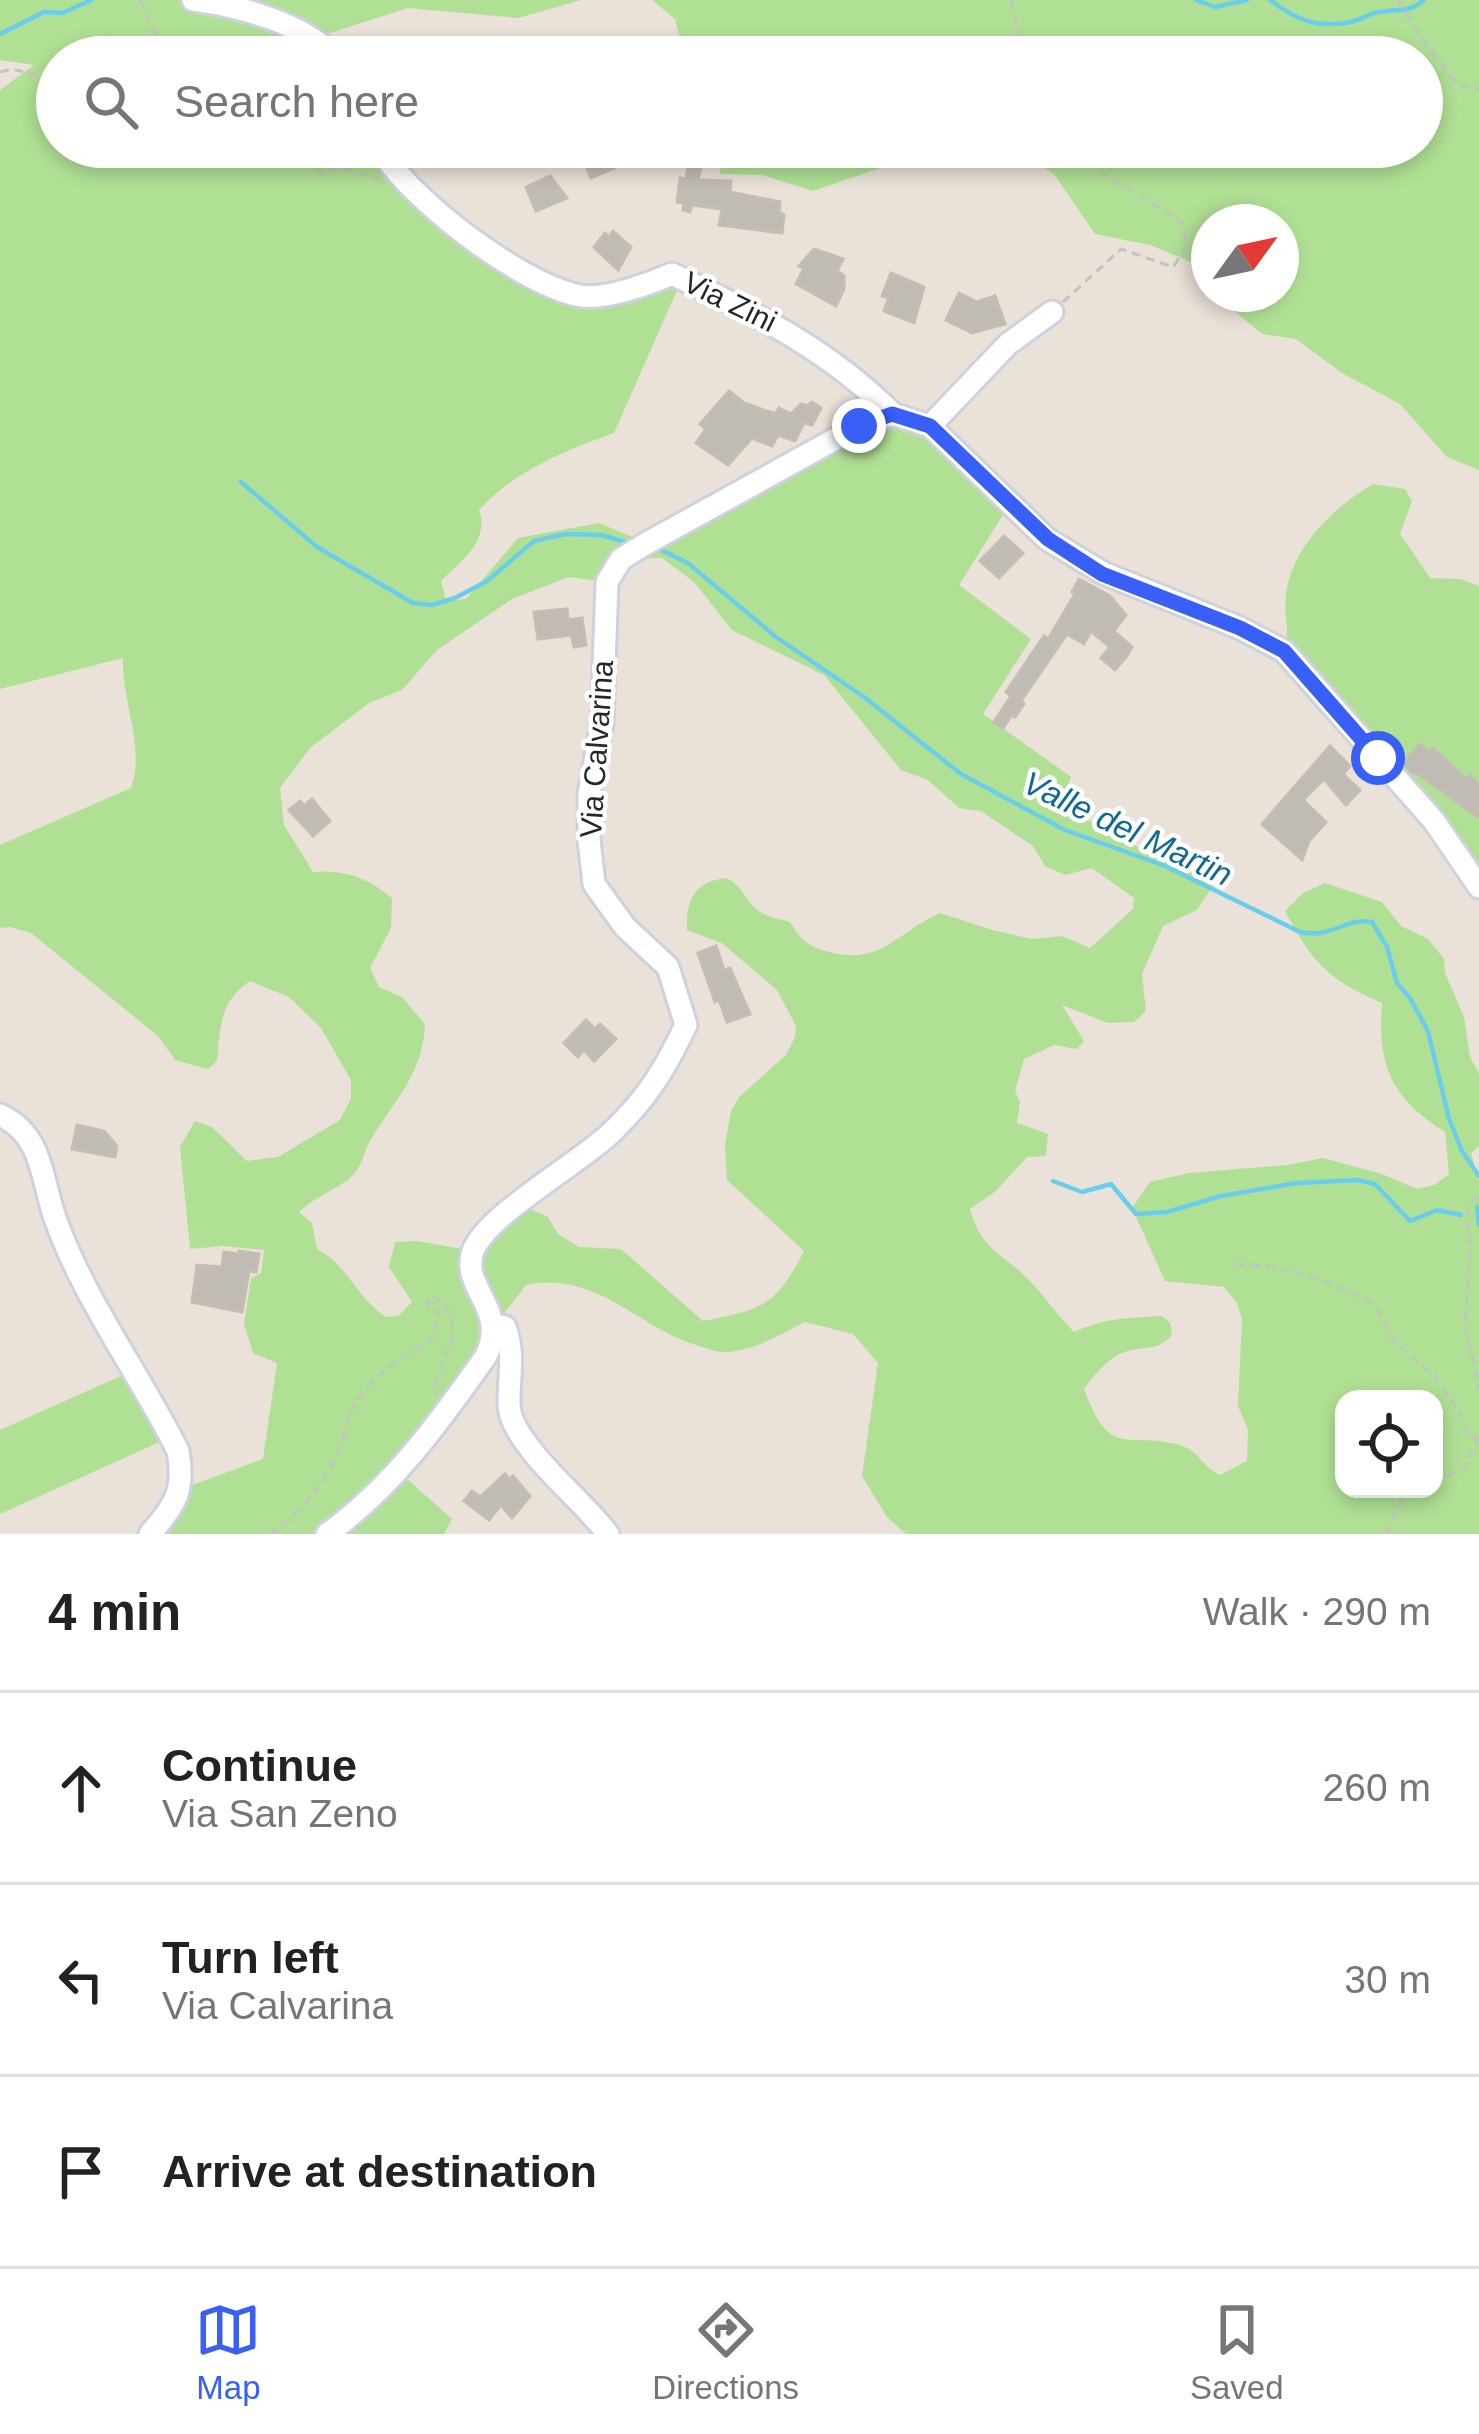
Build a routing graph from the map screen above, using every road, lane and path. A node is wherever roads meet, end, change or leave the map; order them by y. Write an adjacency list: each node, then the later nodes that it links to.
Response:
1 (140, 0): 5 (path)
2 (193, 0): 6 (street)
3 (1011, 0): 7 (path)
4 (1398, 0): 8 (path)
5 (156, 36)
6 (309, 36)
7 (1019, 36)
8 (1423, 36)
9 (1443, 65): 12 (path)
10 (0, 72): 11 (path)
11 (36, 75)
12 (1479, 89)
13 (342, 168): 16 (path)
14 (396, 168): 16 (street, Via Zini)
15 (1098, 168): 17 (path)
16 (413, 190): 18 (street, Via Zini)
17 (1052, 312): 19 (street)
18 (892, 414): 19 (street); 24 (street, Via Calvarina)
19 (930, 426): 20 (street)
20 (1479, 887)
21 (0, 1115): 30 (street)
22 (1479, 1198): 25 (path)
23 (1236, 1264): 27 (path)
24 (495, 1325): 32 (street); 33 (street)
25 (1479, 1391)
26 (438, 1398): 31 (path)
27 (1479, 1437): 28 (path)
28 (1443, 1479)
29 (1403, 1498): 34 (path)
30 (150, 1534)
31 (271, 1534)
32 (327, 1534)
33 (608, 1534)
34 (1386, 1534)

